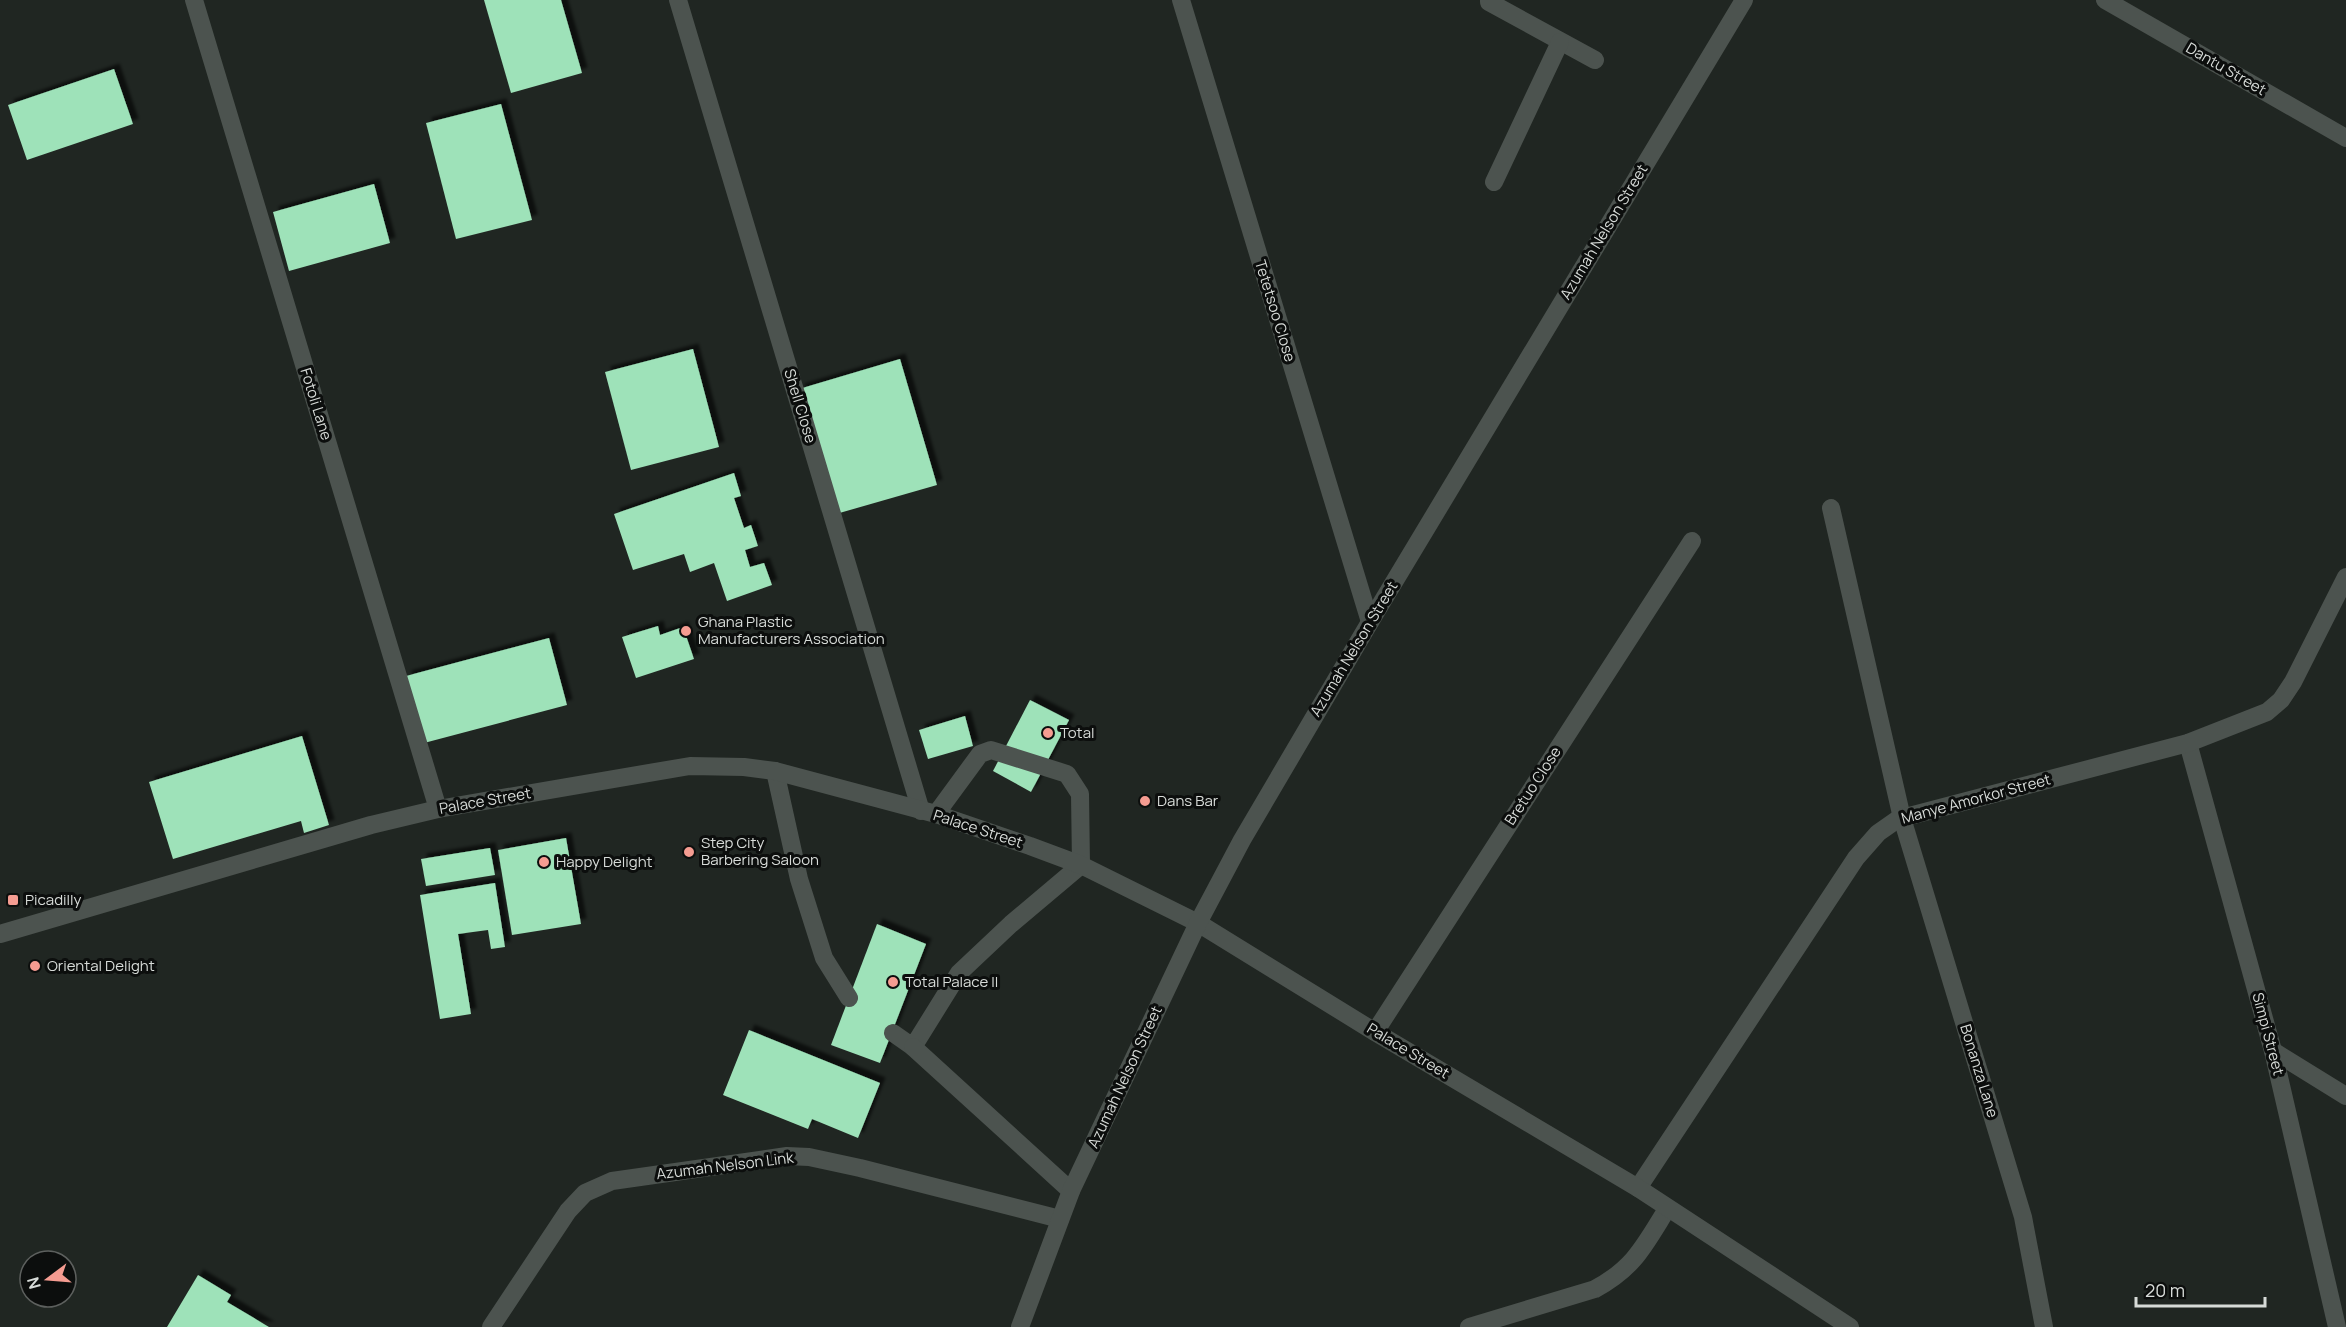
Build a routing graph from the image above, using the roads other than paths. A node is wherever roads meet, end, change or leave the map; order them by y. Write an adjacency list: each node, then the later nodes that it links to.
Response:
1 (195, 0): 17 (street, Fotoli Lane)
2 (678, 0): 18 (street, Shell Close)
3 (1181, 0): 14 (street, Tetetsoo Close)
4 (1489, 0): 7 (street)
5 (1744, 0): 14 (street, Azumah Nelson Street)
6 (2105, 0): 9 (street, Dantu Street)
7 (1560, 42): 8 (street); 10 (street)
8 (1595, 60)
9 (2346, 138)
10 (1494, 182)
11 (1832, 508): 19 (street, Bonanza Lane)
12 (1692, 541): 24 (street, Bretuo Close)
13 (2346, 577): 15 (street, Manye Amorkor Street)
14 (1370, 622): 21 (street, Azumah Nelson Street)
15 (2188, 743): 19 (street, Manye Amorkor Street); 27 (street, Simpi Street)
16 (775, 771): 17 (street, Palace Street); 18 (street, Palace Street); 23 (street)
17 (438, 809): 22 (street, Palace Street)
18 (929, 813): 20 (street, Palace Street); 20 (street)
19 (1902, 818): 29 (street, Manye Amorkor Street); 37 (street, Bonanza Lane)
20 (1081, 865): 21 (street, Palace Street); 26 (street)
21 (1198, 923): 24 (street, Palace Street); 30 (street, Azumah Nelson Street)
22 (0, 934)
23 (849, 998)
24 (1375, 1032): 29 (street, Palace Street)
25 (893, 1033): 26 (street)
26 (913, 1047): 30 (street)
27 (2273, 1051): 28 (street); 38 (street, Simpi Street)
28 (2346, 1096)
29 (1638, 1188): 31 (street, Palace Street)
30 (1071, 1191): 32 (street, Azumah Nelson Street)
31 (1667, 1209): 35 (street); 36 (street, Palace Street)
32 (1060, 1219): 33 (street, Azumah Nelson Link); 34 (street, Azumah Nelson Street)
33 (491, 1327)
34 (1020, 1327)
35 (1468, 1327)
36 (1850, 1327)
37 (2044, 1327)
38 (2337, 1327)

